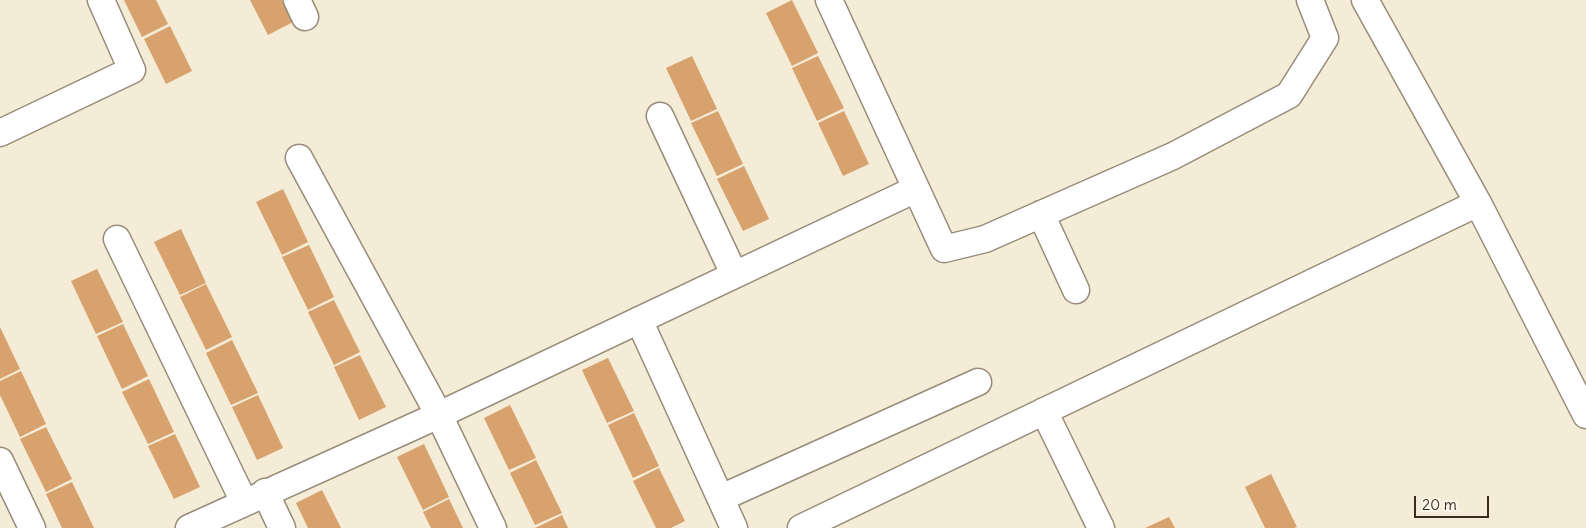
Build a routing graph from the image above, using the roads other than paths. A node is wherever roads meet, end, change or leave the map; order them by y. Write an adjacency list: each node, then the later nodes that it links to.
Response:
1 (101, 0): 6 (street)
2 (829, 0): 8 (street)
3 (1310, 0): 10 (street)
4 (1365, 0): 9 (street)
5 (660, 116): 12 (street)
6 (0, 133)
7 (299, 158): 17 (street)
8 (916, 188): 10 (street); 12 (street)
9 (1478, 203): 16 (street); 18 (street)
10 (1041, 214): 13 (street)
11 (117, 239): 20 (street)
12 (734, 274): 14 (street)
13 (1076, 290)
14 (639, 320): 17 (street); 21 (street)
15 (978, 382): 21 (street)
16 (1044, 411): 27 (street); 28 (street)
17 (439, 415): 20 (street); 25 (street)
18 (1586, 415)
19 (0, 461): 22 (street)
20 (255, 497): 23 (street); 24 (street)
21 (721, 498): 26 (street)
22 (32, 528)
23 (189, 528)
24 (282, 528)
25 (493, 528)
26 (734, 528)
27 (801, 528)
28 (1101, 528)

